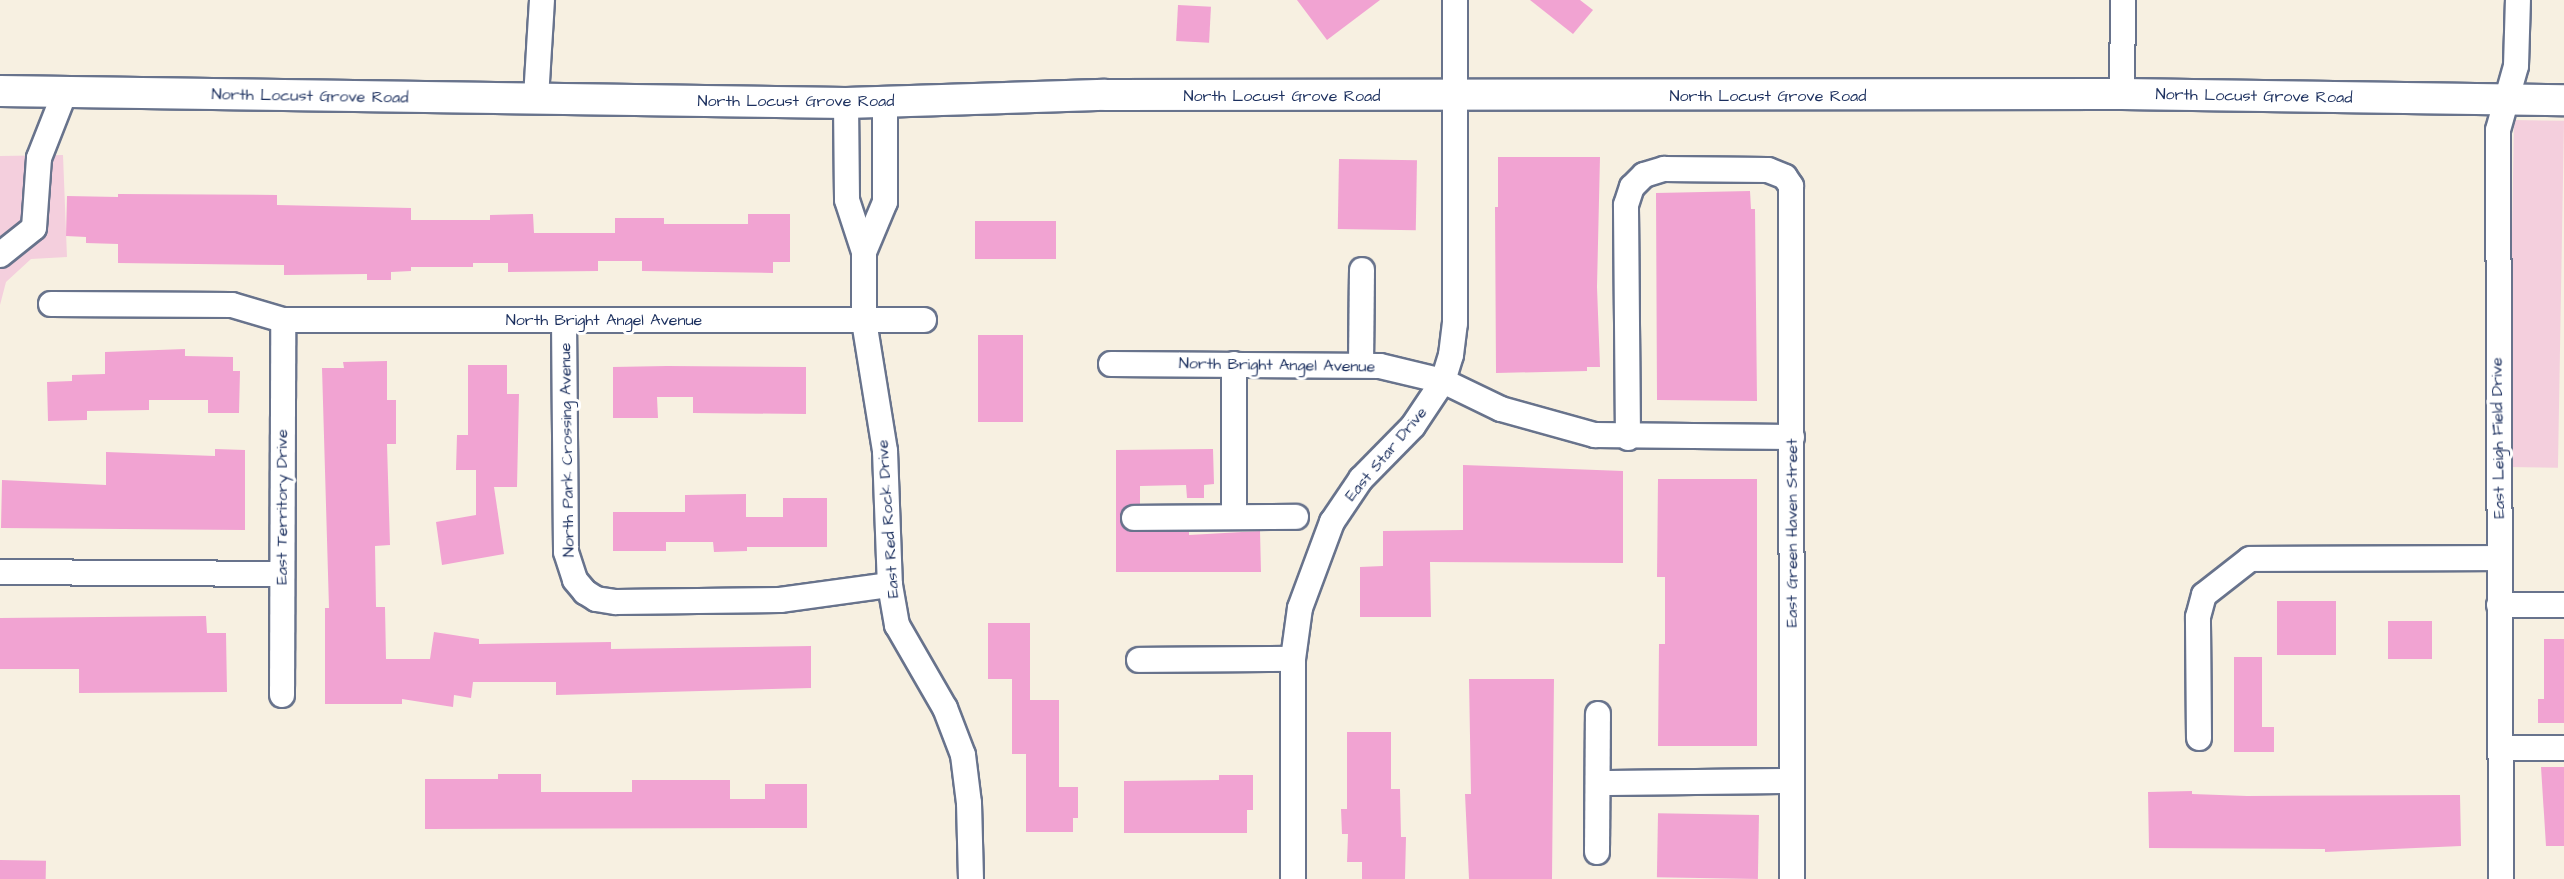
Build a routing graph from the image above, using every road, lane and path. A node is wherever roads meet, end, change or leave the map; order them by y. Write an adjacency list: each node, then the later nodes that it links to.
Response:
1 (542, 0): 9 (street)
2 (1455, 0): 8 (street, East Star Drive)
3 (2123, 0): 7 (street)
4 (2518, 0): 10 (street, East Leigh Field Drive)
5 (0, 91): 6 (main road, North Locust Grove Road)
6 (65, 92): 9 (main road, North Locust Grove Road); 15 (street)
7 (2122, 94): 8 (main road, North Locust Grove Road); 10 (main road, North Locust Grove Road)
8 (1455, 97): 12 (main road, North Locust Grove Road); 25 (street, East Star Drive)
9 (536, 98): 13 (main road, North Locust Grove Road)
10 (2506, 100): 11 (main road, North Locust Grove Road); 31 (street, East Leigh Field Drive)
11 (2564, 100)
12 (885, 102): 13 (main road, North Locust Grove Road); 14 (street, East Red Rock Drive)
13 (846, 103): 14 (street, East Red Rock Drive)
14 (864, 252): 21 (street, East Red Rock Drive)
15 (0, 255)
16 (1362, 270): 24 (street)
17 (51, 304): 18 (street, North Bright Angel Avenue)
18 (283, 320): 19 (street, North Bright Angel Avenue); 33 (street, East Territory Drive)
19 (564, 320): 21 (street, North Bright Angel Avenue); 34 (street, North Park Crossing Avenue)
20 (924, 320): 21 (street, North Bright Angel Avenue)
21 (864, 321): 34 (street, East Red Rock Drive)
22 (1111, 364): 23 (street, North Bright Angel Avenue)
23 (1234, 364): 24 (street, North Bright Angel Avenue); 28 (street)
24 (1361, 365): 25 (street, North Bright Angel Avenue)
25 (1443, 381): 27 (street, North Bright Angel Avenue); 37 (street, East Star Drive)
26 (1792, 437): 27 (street, North Bright Angel Avenue); 27 (street, East Green Haven Street); 44 (street, East Green Haven Street)
27 (1628, 438)
28 (1234, 517): 29 (street); 30 (street)
29 (1296, 517)
30 (1134, 518)
31 (2499, 558): 35 (street, East Leigh Field Drive); 41 (street)
32 (0, 572): 33 (street)
33 (282, 574): 39 (street, East Territory Drive)
34 (890, 585): 47 (street, East Red Rock Drive)
35 (2499, 605): 36 (street); 42 (street, East Leigh Field Drive)
36 (2564, 605)
37 (1293, 659): 38 (street); 48 (street, East Star Drive)
38 (1139, 660)
39 (282, 695)
40 (1598, 714): 45 (street)
41 (2199, 738)
42 (2501, 748): 43 (street); 50 (street, East Leigh Field Drive)
43 (2564, 748)
44 (1792, 781): 45 (street); 49 (street, East Green Haven Street)
45 (1599, 783): 46 (street)
46 (1597, 852)
47 (971, 879)
48 (1293, 879)
49 (1792, 879)
50 (2501, 879)

